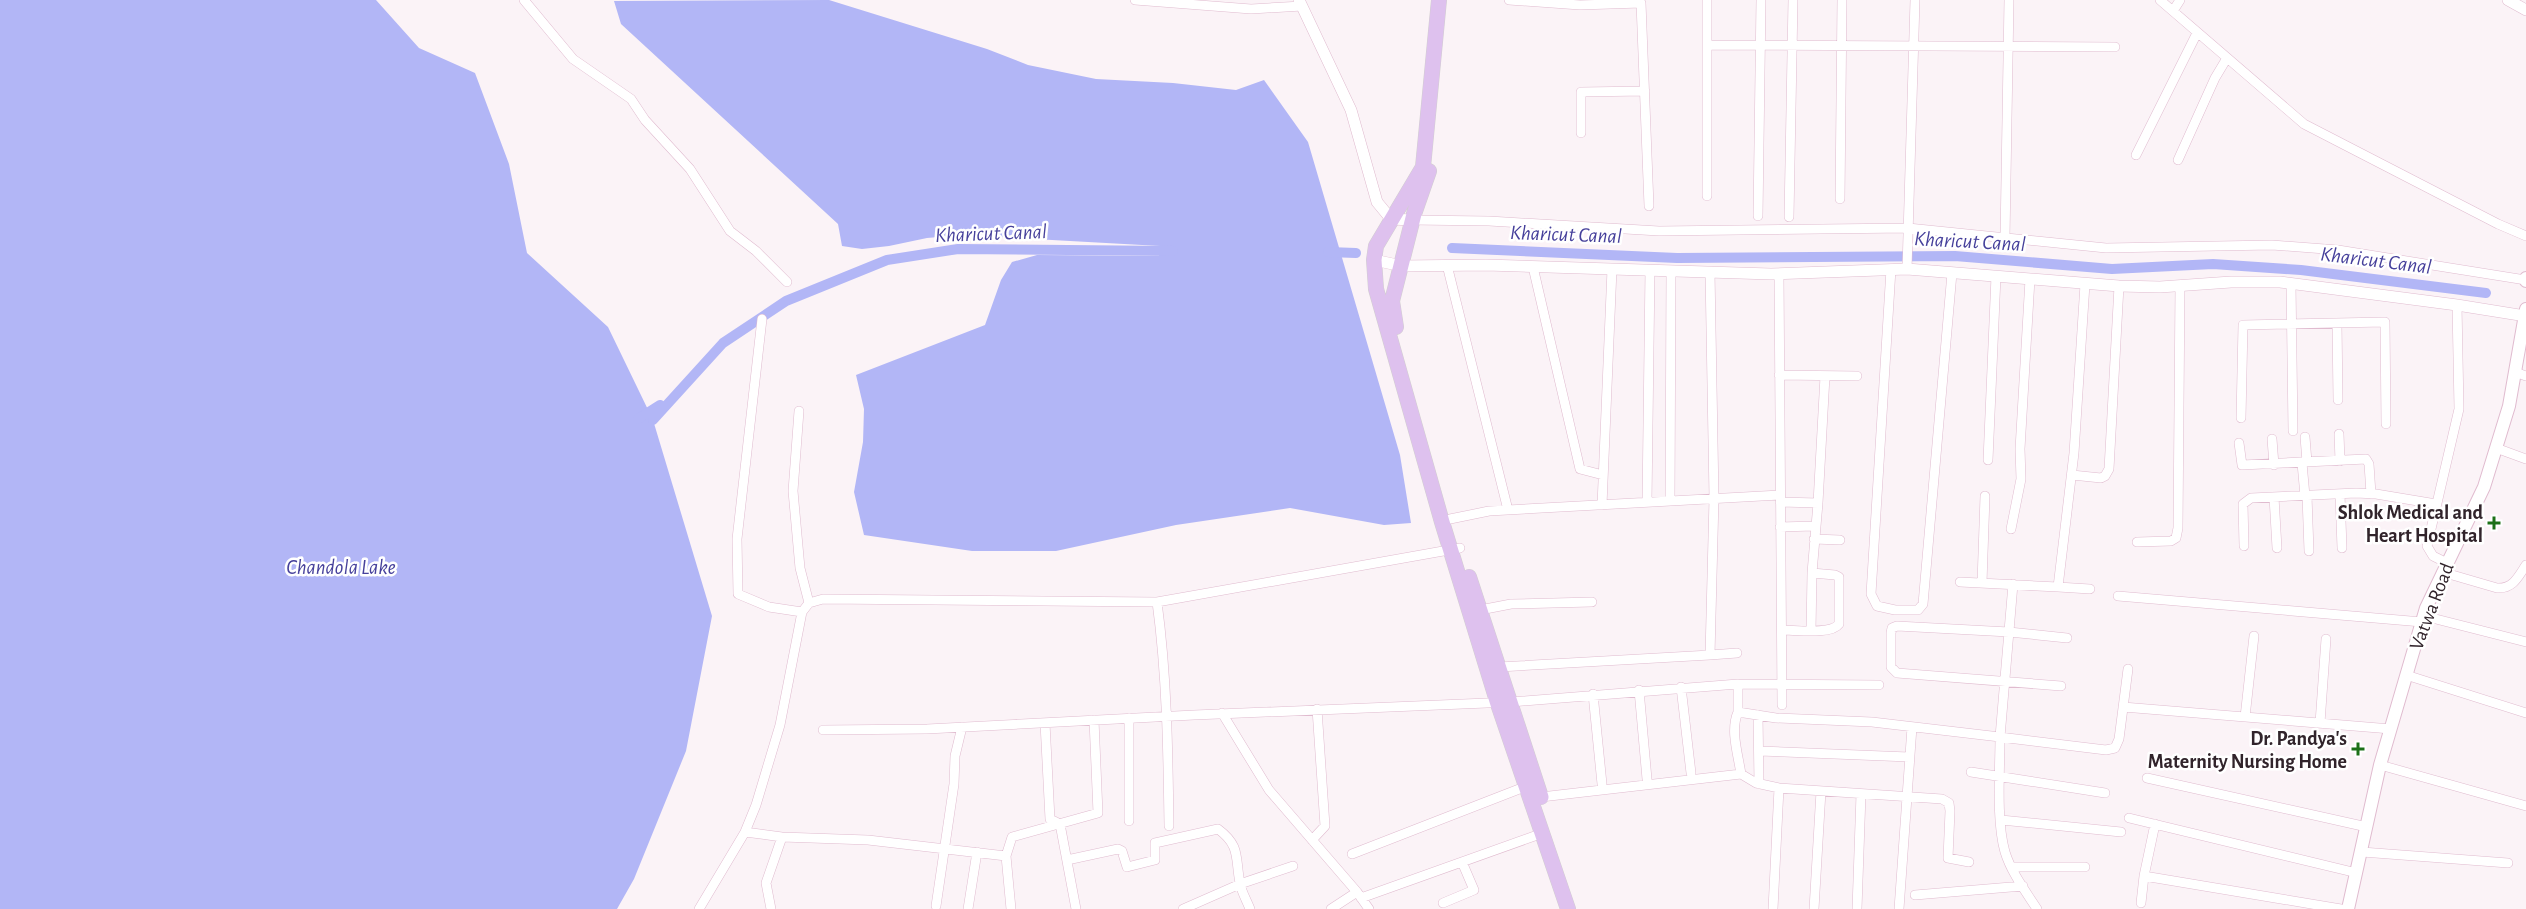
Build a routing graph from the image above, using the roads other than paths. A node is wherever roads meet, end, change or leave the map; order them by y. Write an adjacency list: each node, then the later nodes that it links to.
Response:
1 (524, 0): 56 (street)
2 (1135, 0): 15 (street)
3 (1439, 0): 36 (main road)
4 (1446, 0): 37 (main road)
5 (1509, 0): 27 (street)
6 (1707, 0): 19 (street)
7 (1761, 0): 20 (street)
8 (1793, 0): 21 (street)
9 (1842, 0): 22 (street)
10 (1915, 0): 23 (street)
11 (2009, 0): 24 (street)
12 (2160, 0): 17 (street)
13 (2180, 0): 17 (street)
14 (2508, 0): 16 (street)
15 (1301, 3): 36 (street)
16 (2526, 10)
17 (2174, 11): 18 (street)
18 (2197, 33): 26 (street); 29 (street)
19 (1708, 45): 20 (street); 31 (street)
20 (1760, 45): 21 (street); 34 (street)
21 (1792, 45): 22 (street); 35 (street)
22 (1842, 45): 23 (street); 32 (street)
23 (1914, 46): 24 (street); 38 (street)
24 (2008, 46): 25 (street); 40 (street)
25 (2115, 47)
26 (2227, 58): 30 (street); 39 (street)
27 (1645, 91): 28 (street); 33 (street)
28 (1581, 133)
29 (2136, 156)
30 (2178, 160)
31 (1707, 196)
32 (1840, 199)
33 (1649, 206)
34 (1758, 216)
35 (1789, 217)
36 (1392, 219): 37 (street); 41 (main road)
37 (1412, 220): 38 (street); 43 (main road)
38 (1908, 228): 40 (street); 47 (street)
39 (2526, 236)
40 (2004, 238): 55 (street)
41 (1374, 260): 43 (street); 110 (main road)
42 (1448, 265): 43 (street); 44 (street); 99 (street)
43 (1402, 266): 100 (main road)
44 (1533, 267): 45 (street); 85 (street)
45 (1612, 269): 48 (street); 85 (street)
46 (1891, 269): 47 (street); 51 (street); 52 (street)
47 (1907, 269): 51 (street)
48 (1650, 270): 49 (street); 95 (street)
49 (1671, 271): 50 (street); 94 (street)
50 (1710, 272): 52 (street); 92 (street)
51 (1952, 272): 53 (street)
52 (1779, 274): 67 (street)
53 (1996, 276): 54 (street); 81 (street)
54 (2030, 279): 57 (street); 103 (street)
55 (2526, 280)
56 (787, 282)
57 (2085, 284): 59 (street); 86 (street)
58 (2291, 284): 60 (street); 61 (street); 65 (street)
59 (2119, 286): 60 (street); 86 (street)
60 (2180, 286): 106 (street)
61 (2457, 304): 62 (street); 97 (street)
62 (2526, 314): 66 (main road, Vatwa Road)
63 (762, 319): 125 (street)
64 (2337, 323): 65 (street); 70 (street); 73 (street)
65 (2291, 324): 72 (street); 74 (street)
66 (2521, 374): 79 (main road, Vatwa Road)
67 (1779, 375): 68 (street); 93 (street)
68 (1825, 376): 69 (street); 96 (street)
69 (1857, 376)
70 (2338, 400)
71 (799, 411): 123 (street)
72 (2241, 418)
73 (2386, 424)
74 (2293, 431)
75 (2338, 434): 82 (street)
76 (2305, 437): 83 (street)
77 (2272, 439): 84 (street)
78 (2240, 443): 84 (street)
79 (2496, 448): 80 (street); 113 (main road, Vatwa Road)
80 (2526, 459)
81 (1988, 460)
82 (2340, 461): 83 (street); 88 (street)
83 (2304, 463): 84 (street); 90 (street)
84 (2274, 465)
85 (1603, 474): 98 (street)
86 (2072, 475): 118 (street)
87 (2340, 494): 88 (street); 90 (street); 109 (street)
88 (2371, 494): 97 (street)
89 (1985, 496): 116 (street)
90 (2306, 496): 91 (street); 111 (street)
91 (2274, 497): 107 (street); 108 (street)
92 (1714, 498): 93 (street); 94 (street); 135 (street)
93 (1780, 498): 96 (street); 102 (street)
94 (1670, 501): 95 (street)
95 (1647, 502): 98 (street)
96 (1818, 503): 101 (street)
97 (2436, 504): 113 (street)
98 (1602, 505): 99 (street)
99 (1508, 510): 100 (street)
100 (1450, 519): 110 (main road)
101 (1814, 526): 102 (street); 104 (street)
102 (1780, 527): 127 (street)
103 (2011, 529)
104 (1814, 539): 105 (street); 114 (street)
105 (1840, 540)
106 (2137, 542)
107 (2244, 546)
108 (2277, 548)
109 (2342, 548)
110 (1455, 549): 121 (street); 124 (main road); 147 (main road)
111 (2309, 551)
112 (2526, 565): 113 (street)
113 (2445, 567): 126 (main road, Vatwa Road)
114 (1812, 573): 128 (street); 128 (street)
115 (1960, 582): 116 (street)
116 (1982, 583): 117 (street)
117 (2013, 584): 118 (street); 129 (street)
118 (2058, 587): 119 (street)
119 (2090, 589)
120 (2118, 596): 126 (street)
121 (1157, 602): 123 (street); 155 (street)
122 (1592, 602): 124 (street)
123 (809, 603): 125 (street)
124 (1480, 610): 136 (main road)
125 (802, 612): 192 (street)
126 (2423, 619): 133 (street); 138 (main road, Vatwa Road)
127 (1782, 630): 128 (street); 140 (street)
128 (1812, 631)
129 (2009, 632): 131 (street); 139 (street); 139 (street)
130 (2254, 636): 156 (street)
131 (2067, 638)
132 (2326, 639): 160 (street)
133 (2526, 642)
134 (1737, 653): 135 (street)
135 (1710, 655): 136 (street)
136 (1499, 667): 147 (main road)
137 (2128, 669): 149 (street)
138 (2406, 675): 152 (street); 163 (main road, Vatwa Road)
139 (2004, 681): 143 (street); 165 (street)
140 (1782, 683): 141 (street); 142 (street); 148 (street)
141 (1738, 684): 144 (street); 151 (street)
142 (1879, 685)
143 (2061, 686)
144 (1681, 687): 145 (street); 170 (street)
145 (1639, 690): 146 (street); 172 (street)
146 (1593, 694): 147 (street); 175 (street)
147 (1504, 702): 150 (street); 177 (main road); 182 (main road)
148 (1782, 705)
149 (2123, 707): 156 (street); 165 (street)
150 (1317, 709): 153 (street); 196 (street)
151 (1738, 712): 154 (street); 171 (street)
152 (2526, 713)
153 (1222, 714): 155 (street); 196 (street)
154 (1758, 715): 162 (street); 166 (street)
155 (1167, 716): 157 (street); 190 (street)
156 (2245, 717): 160 (street)
157 (1129, 718): 158 (street); 187 (street)
158 (1094, 720): 159 (street); 188 (street)
159 (1045, 723): 161 (street); 188 (street)
160 (2320, 723): 163 (street)
161 (962, 727): 164 (street); 197 (street)
162 (1912, 727): 165 (street); 167 (street)
163 (2391, 729): 168 (main road, Vatwa Road)
164 (823, 730)
165 (2000, 737): 173 (street)
166 (1759, 751): 167 (street); 176 (street)
167 (1909, 757): 183 (street)
168 (2380, 765): 184 (street); 191 (main road, Vatwa Road)
169 (1970, 772): 173 (street)
170 (1691, 773)
171 (1741, 774): 176 (street); 182 (street)
172 (1647, 778)
173 (2001, 778): 180 (street); 186 (street)
174 (2147, 778): 191 (street)
175 (1602, 784)
176 (1759, 784): 178 (street)
177 (1527, 786): 194 (main road); 200 (street)
178 (1779, 788): 179 (street); 229 (street)
179 (1821, 791): 181 (street); 230 (street)
180 (2104, 793)
181 (1860, 794): 183 (street); 231 (street)
182 (1541, 797): 228 (main road)
183 (1906, 797): 204 (street); 232 (street)
184 (2526, 806)
185 (2129, 818): 189 (street)
186 (2001, 820): 193 (street); 207 (street)
187 (1129, 821)
188 (1060, 824): 201 (street); 202 (street)
189 (2155, 824): 209 (street); 210 (street)
190 (1168, 826)
191 (2367, 827): 199 (main road, Vatwa Road)
192 (745, 832): 195 (street); 218 (street)
193 (2121, 832)
194 (1543, 833): 203 (street); 227 (main road)
195 (782, 837): 197 (street); 219 (street)
196 (1312, 840): 213 (street)
197 (943, 848): 198 (street); 217 (street)
198 (977, 852): 201 (street); 220 (street)
199 (2362, 852): 205 (street); 209 (main road, Vatwa Road)
200 (1352, 854)
201 (1006, 856): 221 (street)
202 (1067, 860): 211 (street); 222 (street)
203 (1462, 862): 213 (street); 215 (street)
204 (1969, 862)
205 (2508, 863)
206 (1293, 866): 211 (street)
207 (2013, 867): 208 (street); 212 (street)
208 (2085, 867)
209 (2357, 872): 235 (main road, Vatwa Road)
210 (2144, 876): 216 (street); 234 (street)
211 (1240, 884): 223 (street); 224 (street)
212 (2023, 886): 214 (street); 233 (street)
213 (1359, 895): 225 (street); 226 (street)
214 (1915, 895)
215 (1443, 903)
216 (2141, 903)
217 (936, 906)
218 (699, 909)
219 (771, 909)
220 (968, 909)
221 (1011, 909)
222 (1076, 909)
223 (1183, 909)
224 (1250, 909)
225 (1331, 909)
226 (1368, 909)
227 (1568, 909)
228 (1578, 909)
229 (1773, 909)
230 (1814, 909)
231 (1856, 909)
232 (1899, 909)
233 (2037, 909)
234 (2341, 909)
235 (2348, 909)

